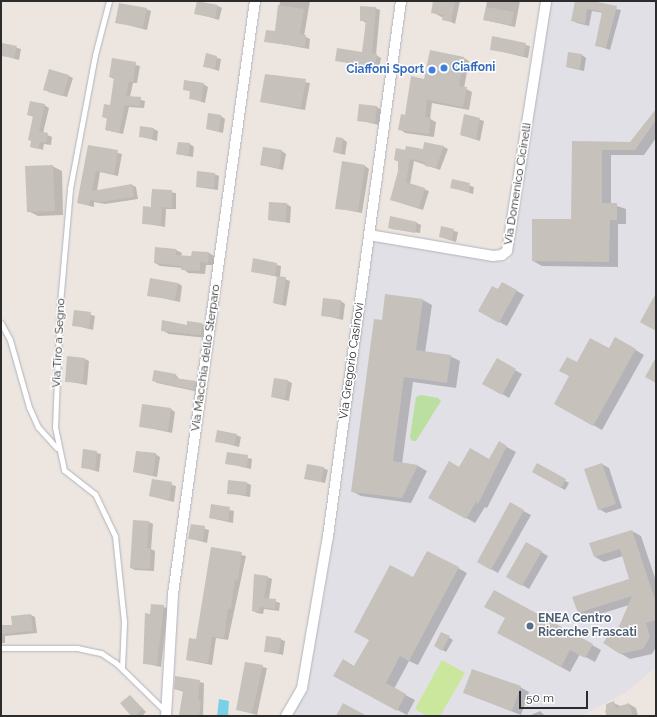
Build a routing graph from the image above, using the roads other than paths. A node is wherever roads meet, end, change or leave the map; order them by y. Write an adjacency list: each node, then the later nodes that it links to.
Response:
1 (109, 1): 7 (lane, Via Tiro a Segno)
2 (255, 1): 10 (street, Via Macchia dello Sterparo)
3 (401, 1): 5 (street, Via Gregorio Casinovi)
4 (546, 1): 5 (street, Via Domenico Cicinelli)
5 (369, 235): 11 (street, Via Gregorio Casinovi)
6 (1, 323): 7 (lane)
7 (58, 448): 9 (lane, Via Tiro a Segno)
8 (1, 648): 9 (lane)
9 (122, 668): 10 (lane)
10 (166, 714)
11 (286, 716)

